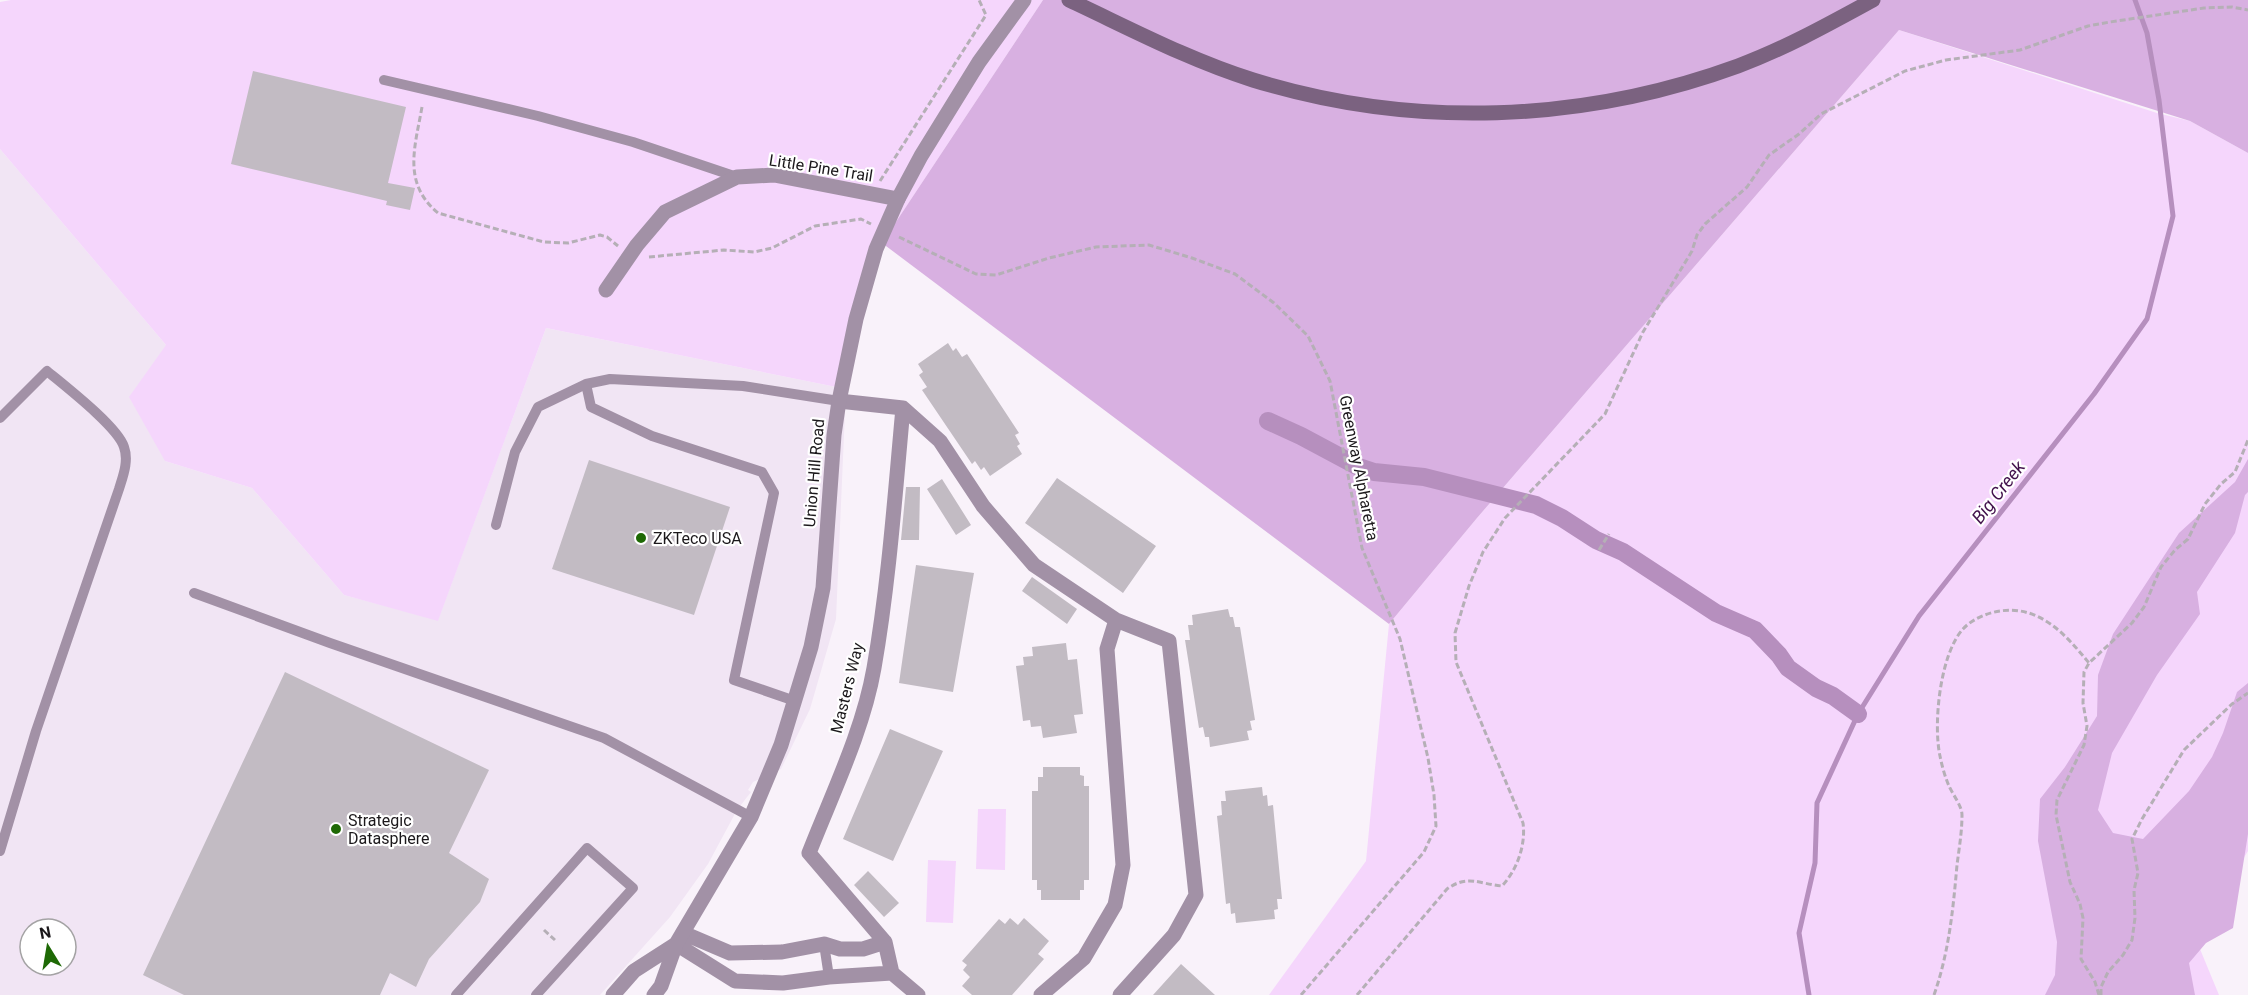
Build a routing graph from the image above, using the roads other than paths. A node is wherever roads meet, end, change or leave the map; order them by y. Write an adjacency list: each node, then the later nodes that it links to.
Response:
1 (1024, 0): 6 (street, Union Hill Road)
2 (1069, 0): 3 (main road)
3 (1873, 0)
4 (384, 80): 5 (lane)
5 (737, 177): 6 (street, Little Pine Trail); 7 (street, Little Pine Trail)
6 (898, 199): 9 (street, Union Hill Road)
7 (606, 290)
8 (586, 384): 9 (lane); 12 (lane); 15 (lane)
9 (839, 400): 10 (street); 15 (street, Union Hill Road)
10 (903, 408): 14 (street); 19 (street, Masters Way)
11 (0, 418): 17 (lane)
12 (496, 525)
13 (194, 593): 16 (lane)
14 (1116, 620): 30 (street); 31 (street)
15 (795, 700): 16 (street, Union Hill Road)
16 (751, 817): 18 (street, Union Hill Road)
17 (0, 851)
18 (680, 938): 21 (street); 24 (street); 27 (street, Union Hill Road); 28 (street, Union Hill Road)
19 (885, 942): 20 (street); 22 (street, Masters Way)
20 (824, 944): 21 (street); 23 (lane)
21 (730, 953): 24 (street)
22 (892, 973): 23 (street); 29 (street)
23 (829, 977): 24 (street)
24 (735, 981)
25 (456, 995): 26 (lane)
26 (536, 995)
27 (613, 995)
28 (654, 995)
29 (918, 995)
30 (1041, 995)
31 (1120, 995)

